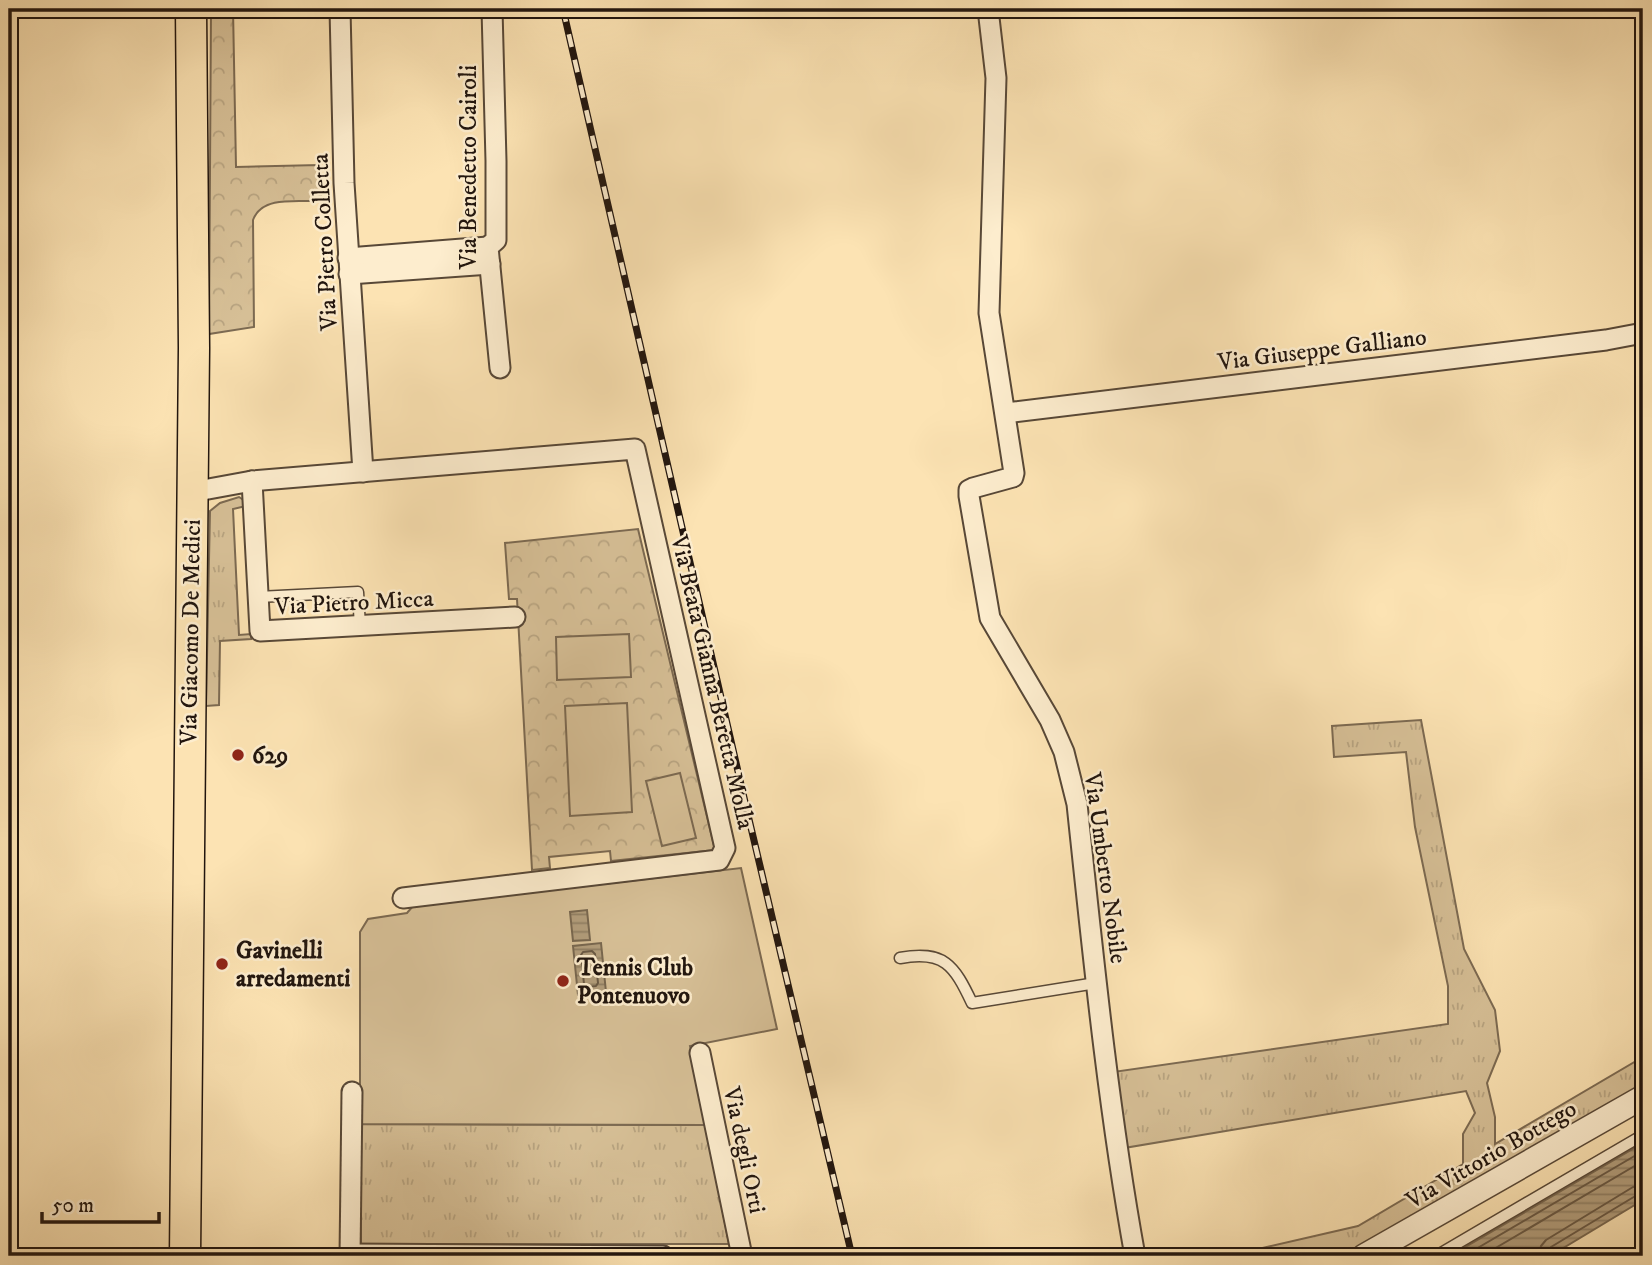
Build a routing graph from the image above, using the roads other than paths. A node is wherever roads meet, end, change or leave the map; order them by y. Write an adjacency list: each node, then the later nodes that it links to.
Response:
1 (191, 9): 12 (main road, Via Giacomo De Medici)
2 (340, 9): 6 (street, Via Pietro Colletta)
3 (492, 9): 5 (street, Via Benedetto Cairoli)
4 (988, 9): 9 (street)
5 (489, 255): 6 (street); 8 (street, Via Benedetto Cairoli)
6 (348, 266): 10 (street, Via Pietro Colletta)
7 (1643, 333): 9 (street, Via Giuseppe Galliano)
8 (500, 368)
9 (1006, 414): 18 (street, Via Umberto Nobile)
10 (363, 472): 11 (street); 16 (street, Via Beata Gianna Beretta Molla)
11 (252, 481): 12 (street); 13 (street, Via Pietro Micca)
12 (192, 492): 25 (main road, Via Giacomo De Medici)
13 (258, 597): 15 (street, Via Pietro Micca); 15 (lane)
14 (515, 617): 15 (street, Via Pietro Micca)
15 (360, 627)
16 (403, 898)
17 (900, 958): 18 (lane)
18 (1096, 983): 28 (street, Via Umberto Nobile)
19 (700, 1053): 27 (street, Via degli Orti)
20 (352, 1092): 23 (street)
21 (1643, 1097): 29 (street, Via Vittorio Bottego)
22 (1643, 1135): 30 (lane)
23 (350, 1255): 24 (street)
24 (539, 1255): 26 (street)
25 (185, 1256)
26 (663, 1256)
27 (742, 1256)
28 (1135, 1256)
29 (1364, 1256)
30 (1436, 1256)

